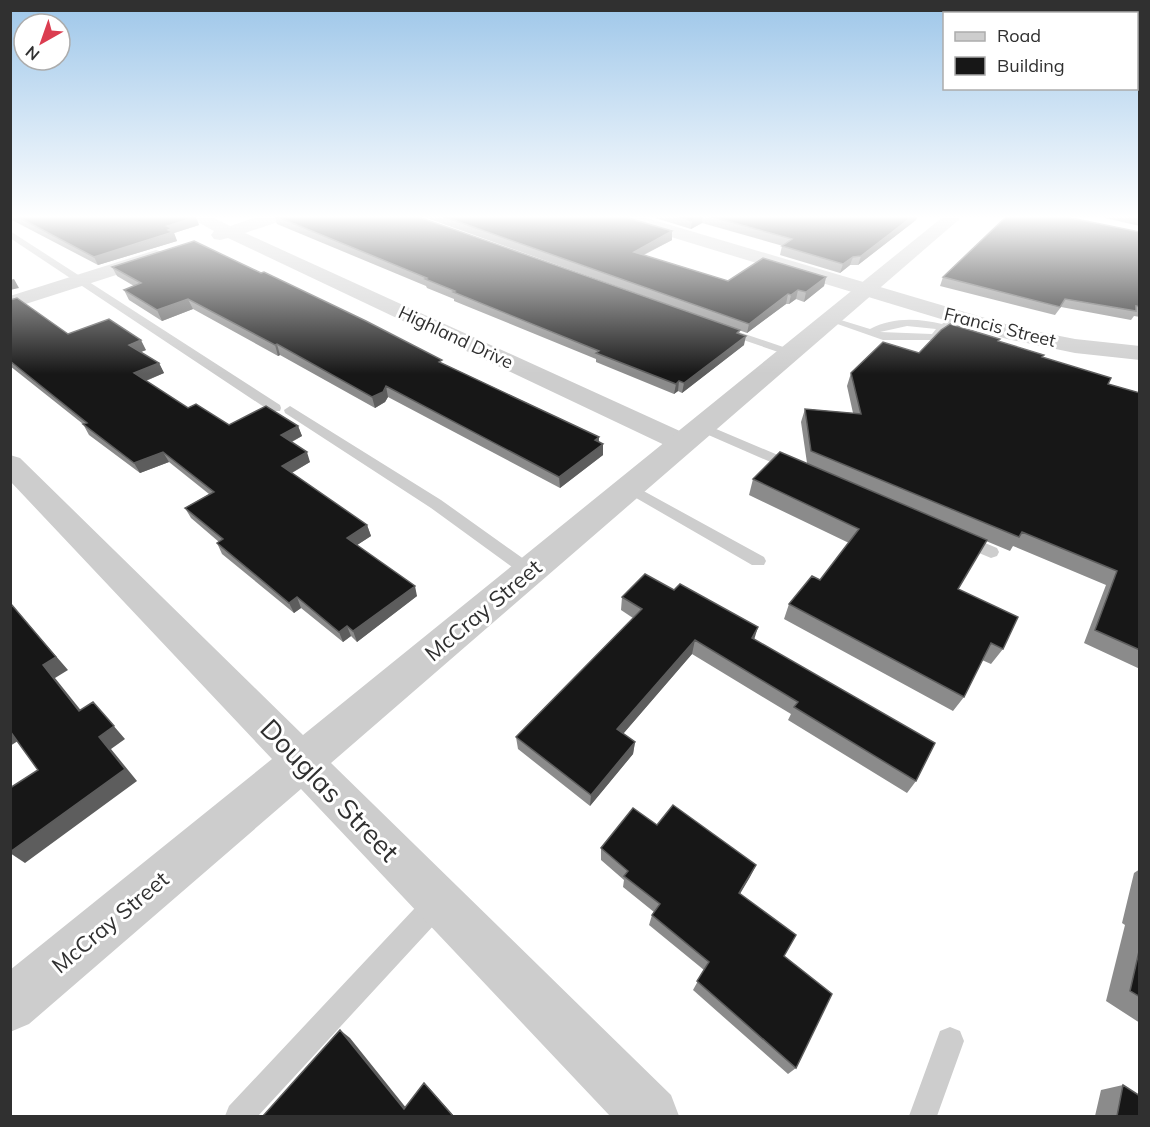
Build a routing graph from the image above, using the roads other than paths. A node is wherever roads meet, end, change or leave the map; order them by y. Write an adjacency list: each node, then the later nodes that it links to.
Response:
1 (62, 269): 6 (lane)
2 (117, 269): 6 (street)
3 (313, 269): 16 (street, Highland Drive)
4 (796, 269): 7 (street, Francis Street)
5 (892, 269): 7 (street, McCray Street)
6 (80, 281): 8 (street); 14 (lane)
7 (867, 290): 9 (street, McCray Street); 10 (street, Francis Street)
8 (10, 303)
9 (831, 320): 10 (lane); 12 (street, McCray Street)
10 (949, 322): 13 (street, Francis Street)
11 (713, 326): 12 (lane)
12 (790, 353): 16 (street, McCray Street)
13 (1140, 353)
14 (275, 408)
15 (291, 410): 23 (lane)
16 (693, 435): 18 (lane); 19 (street, McCray Street)
17 (10, 464): 24 (street, Douglas Street)
18 (806, 472)
19 (629, 488): 22 (lane); 23 (street, McCray Street)
20 (947, 533): 21 (lane)
21 (991, 552)
22 (758, 561)
23 (529, 571): 24 (street, McCray Street)
24 (302, 762): 25 (street, Douglas Street); 26 (street, McCray Street)
25 (439, 901): 28 (lane); 29 (street, Douglas Street)
26 (10, 1005)
27 (950, 1041): 30 (lane)
28 (239, 1116)
29 (650, 1116)
30 (923, 1116)

